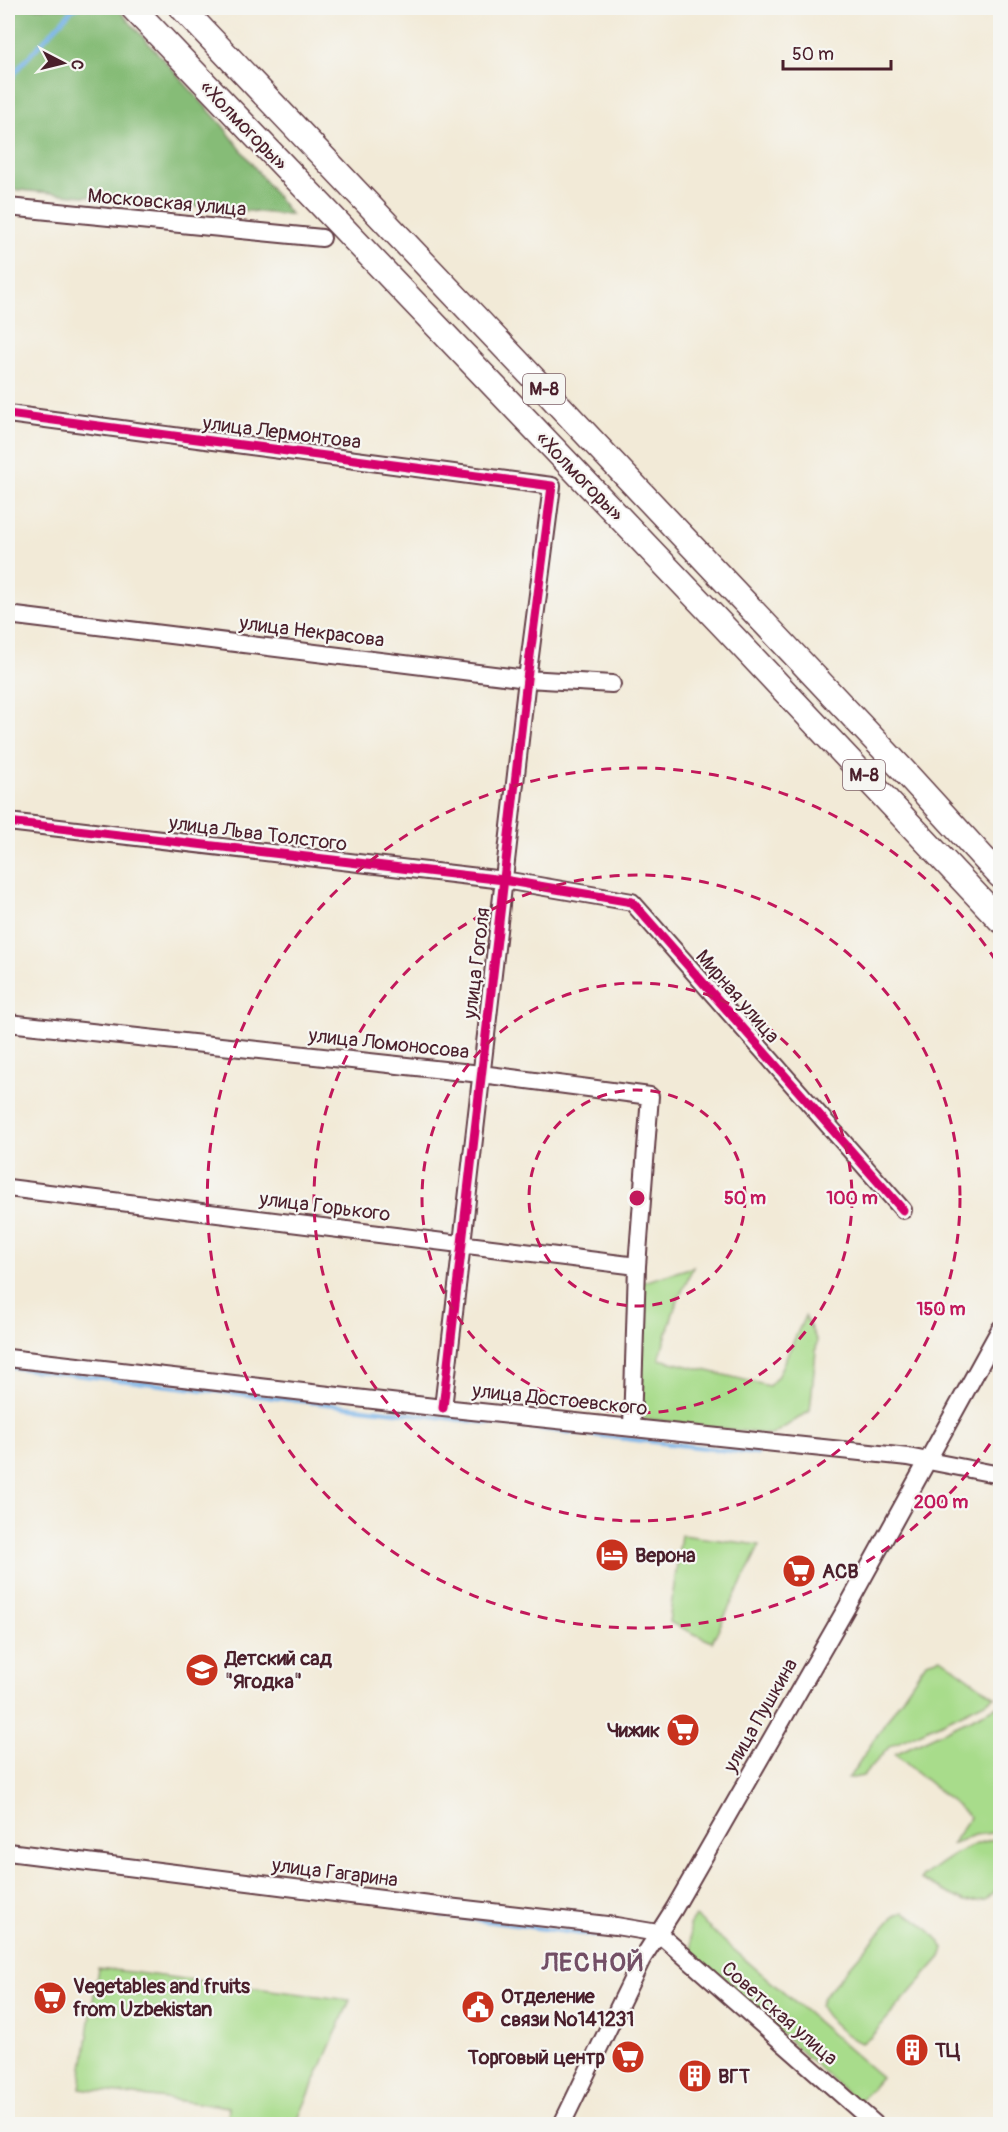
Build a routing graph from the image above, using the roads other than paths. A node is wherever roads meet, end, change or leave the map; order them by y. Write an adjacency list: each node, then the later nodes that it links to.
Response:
1 (133, 8): 13 (highway, «Холмогоры» / М-8)
2 (182, 8): 11 (highway, «Холмогоры» / М-8)
3 (8, 207): 4 (street, Московская улица)
4 (322, 238)
5 (8, 414): 6 (street, улица Лермонтова)
6 (552, 486): 8 (street, улица Гоголя)
7 (8, 615): 8 (street, улица Некрасова)
8 (527, 679): 9 (street, улица Некрасова); 12 (street, улица Гоголя)
9 (612, 684)
10 (8, 822): 12 (street, улица Льва Толстого)
11 (1000, 876)
12 (504, 880): 15 (street, улица Гоголя); 17 (street, Мирная улица)
13 (1000, 920)
14 (8, 1023): 15 (street, улица Ломоносова)
15 (481, 1074): 18 (street, улица Гоголя); 19 (street, улица Ломоносова)
16 (8, 1188): 18 (street, улица Горького)
17 (903, 1210)
18 (460, 1244): 19 (street, улица Горького); 22 (street, улица Гоголя)
19 (637, 1266): 23 (street, улица Ломоносова)
20 (1000, 1329): 24 (street, улица Пушкина)
21 (8, 1358): 22 (street, улица Достоевского)
22 (443, 1408): 23 (street, улица Достоевского)
23 (632, 1427): 24 (street, улица Достоевского)
24 (929, 1461): 25 (street, улица Достоевского); 27 (street, улица Пушкина)
25 (1000, 1475)
26 (8, 1852): 27 (street, улица Гагарина)
27 (658, 1934): 28 (street, улица Пушкина); 29 (street, Советская улица)
28 (562, 2124)
29 (875, 2124)

